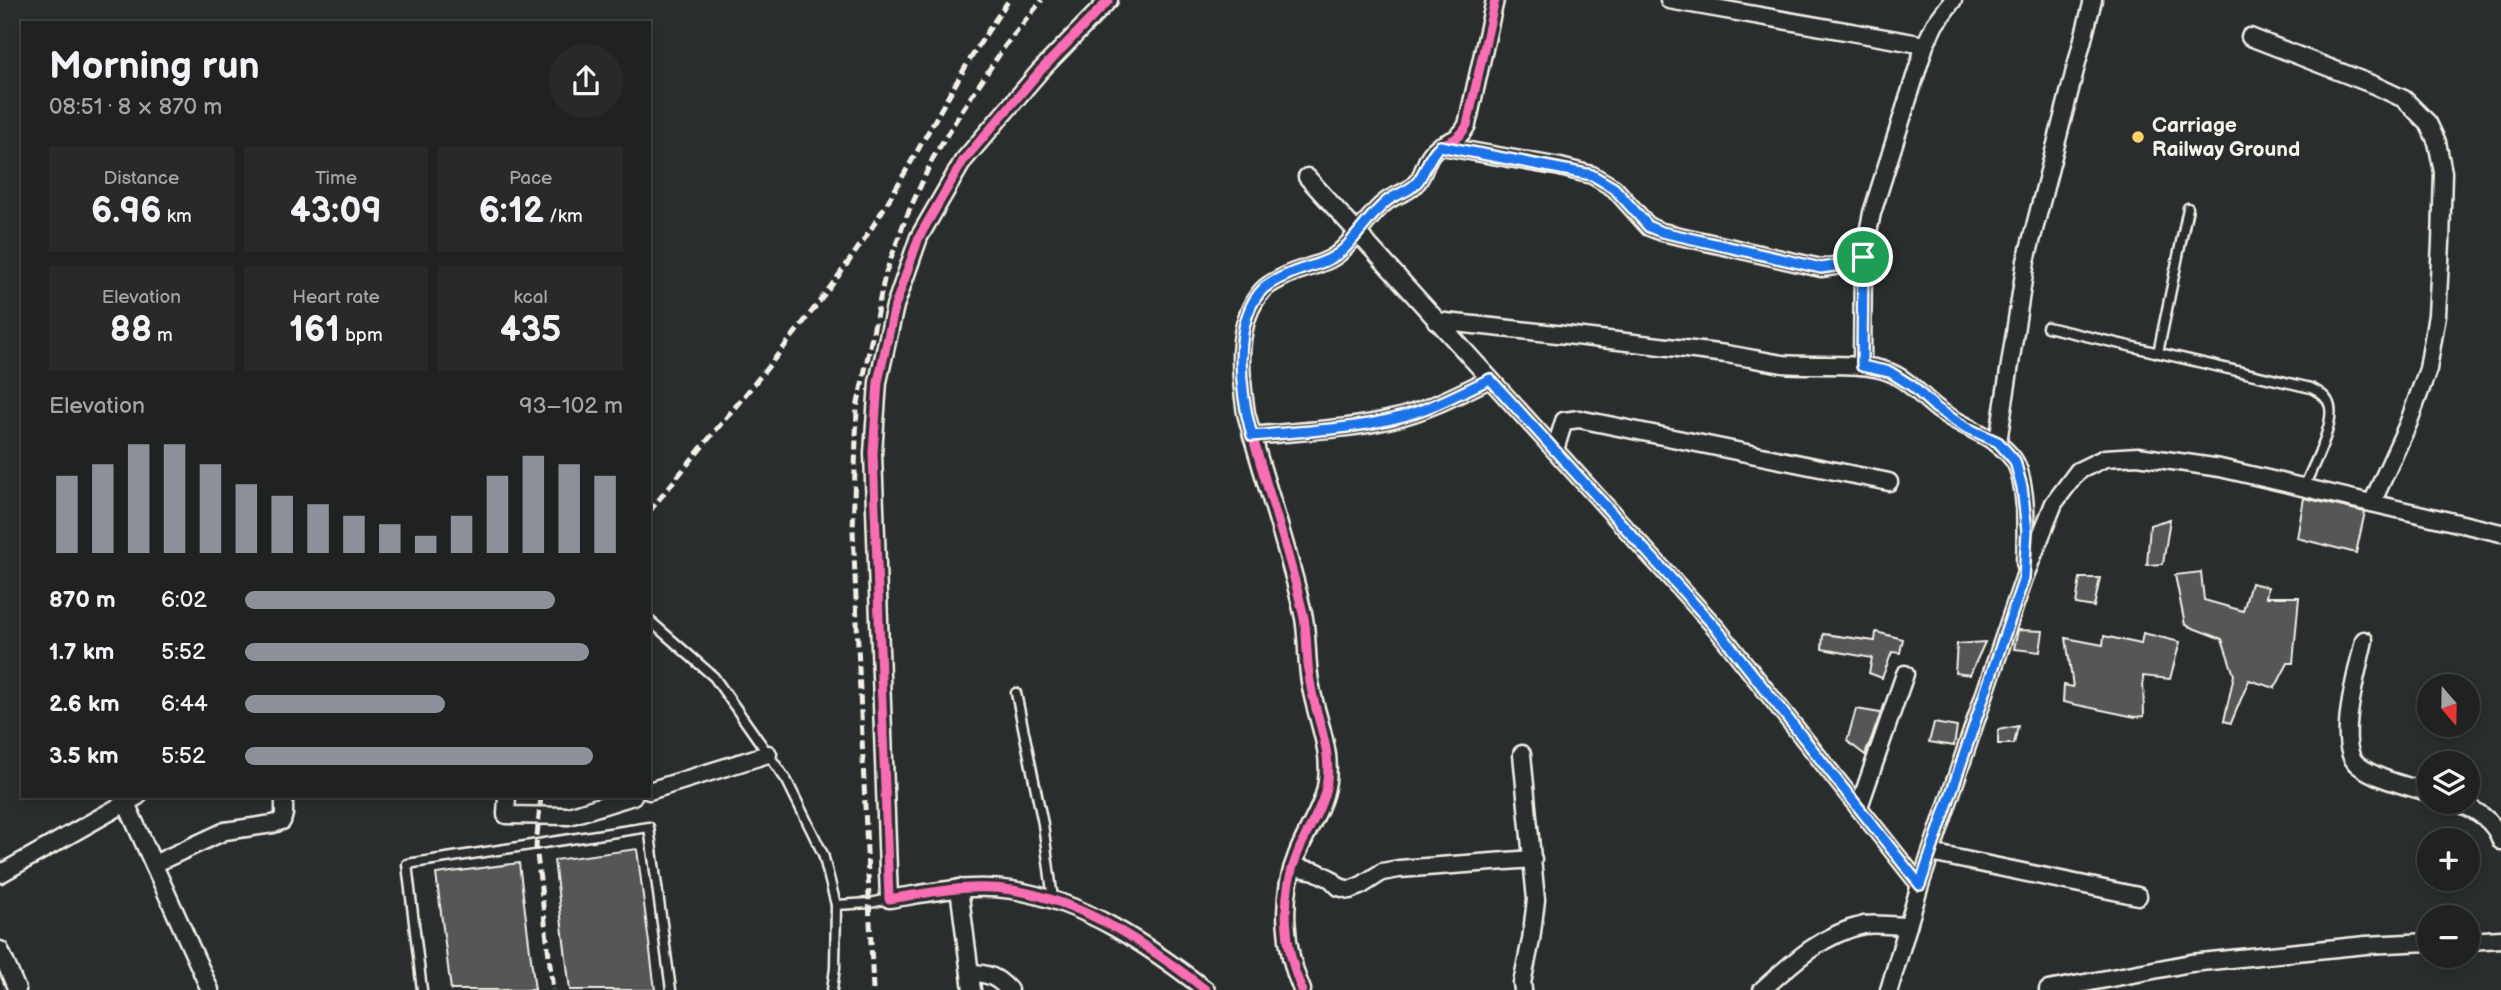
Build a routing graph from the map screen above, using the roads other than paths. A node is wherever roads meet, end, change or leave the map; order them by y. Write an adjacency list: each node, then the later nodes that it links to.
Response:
1 (1109, 0): 49 (street)
2 (1495, 0): 8 (street)
3 (1669, 0): 7 (street)
4 (1953, 0): 7 (street)
5 (2093, 0): 19 (street)
6 (2250, 37): 23 (street)
7 (1926, 45): 12 (street)
8 (1440, 146): 11 (street); 12 (street)
9 (1307, 177): 11 (street)
10 (2188, 208): 15 (lane)
11 (1358, 232): 13 (street); 18 (street)
12 (1863, 257): 16 (street)
13 (1436, 321): 16 (street); 17 (street)
14 (2047, 327): 15 (lane)
15 (2158, 353): 22 (lane)
16 (1862, 366): 19 (street)
17 (1490, 379): 18 (street); 20 (street)
18 (1252, 436): 44 (street)
19 (1998, 442): 25 (street)
20 (1555, 450): 21 (street); 38 (street)
21 (1889, 482)
22 (2304, 487): 23 (street); 25 (street)
23 (2372, 503): 24 (street)
24 (2501, 533)
25 (2024, 578): 41 (street)
26 (651, 622): 30 (lane)
27 (2364, 640): 32 (street)
28 (1905, 674): 38 (street)
29 (1016, 693): 50 (lane)
30 (768, 754): 33 (street); 51 (lane)
31 (1522, 754): 42 (street)
32 (2417, 789)
33 (651, 790)
34 (284, 798): 43 (street)
35 (507, 798): 36 (street)
36 (627, 798)
37 (132, 799): 43 (street); 45 (street)
38 (1859, 807): 46 (street)
39 (2479, 814): 40 (street)
40 (2501, 841)
41 (1931, 853): 46 (street); 48 (street)
42 (1533, 859): 44 (street); 66 (street)
43 (154, 864): 59 (street)
44 (1293, 867): 65 (street)
45 (0, 874)
46 (1920, 885): 52 (street)
47 (959, 888): 49 (street); 50 (street); 57 (street)
48 (2138, 896)
49 (889, 899): 51 (lane)
50 (1053, 899): 64 (street)
51 (836, 905): 62 (lane)
52 (1908, 926): 67 (street); 68 (street)
53 (2501, 939): 54 (street)
54 (2480, 940)
55 (2417, 943): 69 (street)
56 (0, 950): 58 (street)
57 (971, 982): 63 (street)
58 (17, 990)
59 (210, 990)
60 (422, 990): 61 (lane)
61 (671, 990)
62 (832, 990)
63 (1009, 990)
64 (1206, 990)
65 (1302, 990)
66 (1523, 990)
67 (1762, 990)
68 (1889, 990)
69 (2048, 990)

